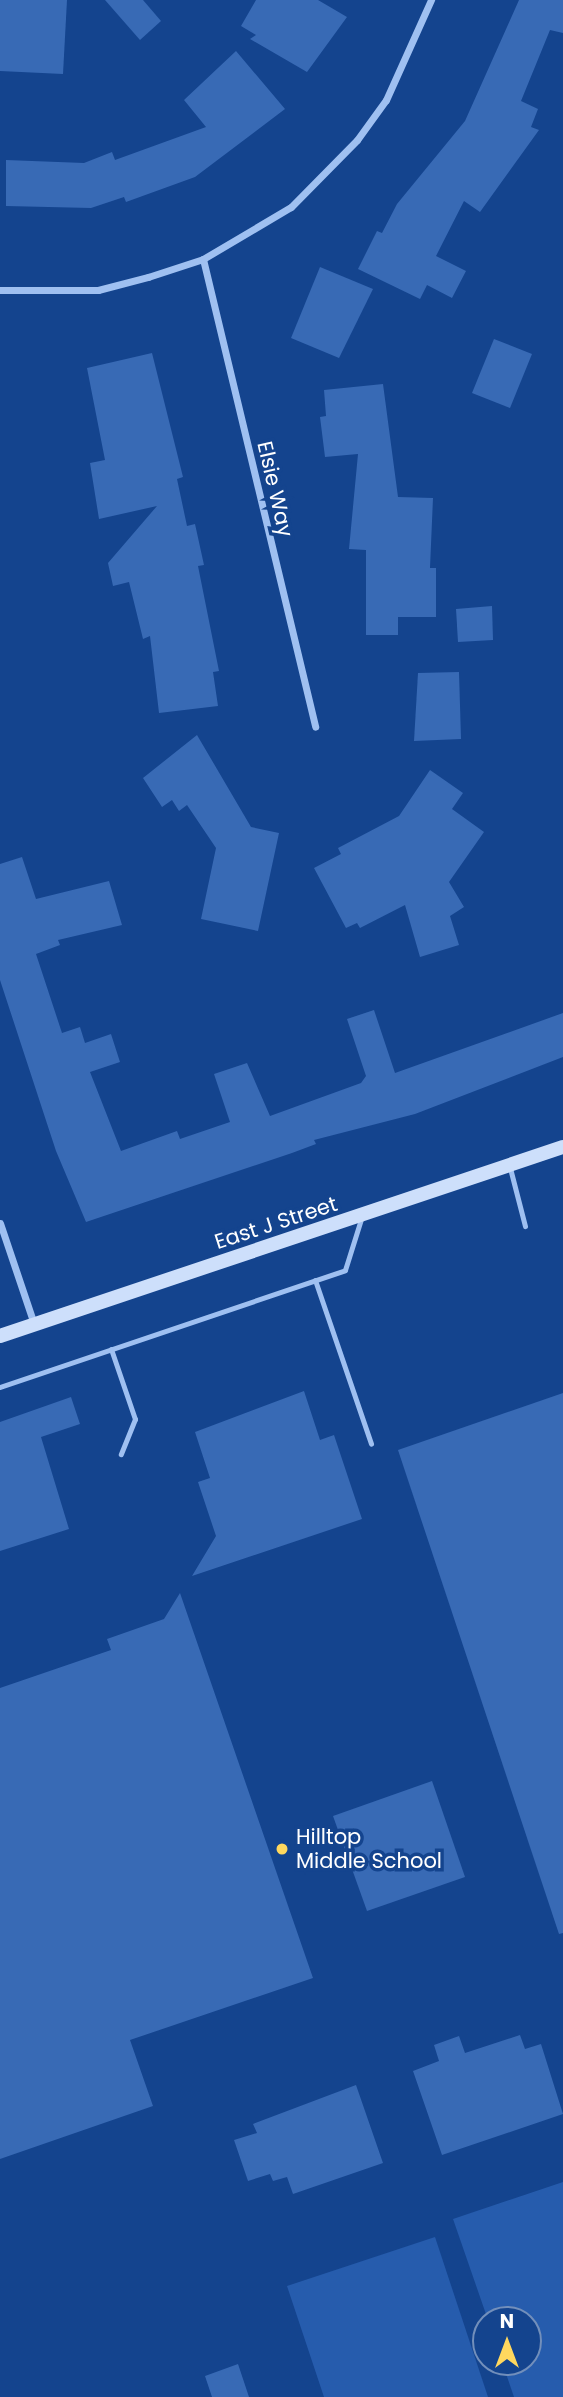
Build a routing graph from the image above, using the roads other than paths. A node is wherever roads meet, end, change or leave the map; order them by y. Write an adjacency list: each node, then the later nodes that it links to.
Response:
1 (431, 0): 2 (street)
2 (203, 259): 3 (street); 4 (street, Elsie Way)
3 (0, 290)
4 (315, 727)
5 (563, 1147): 6 (street, East J Street)
6 (509, 1165): 7 (street, East J Street); 9 (lane)
7 (360, 1219): 10 (lane); 11 (street, East J Street)
8 (0, 1223): 11 (street)
9 (525, 1226)
10 (315, 1280): 13 (lane); 15 (lane)
11 (34, 1324): 12 (street, East J Street)
12 (0, 1336)
13 (111, 1349): 14 (lane); 16 (lane)
14 (0, 1387)
15 (371, 1444)
16 (121, 1454)

